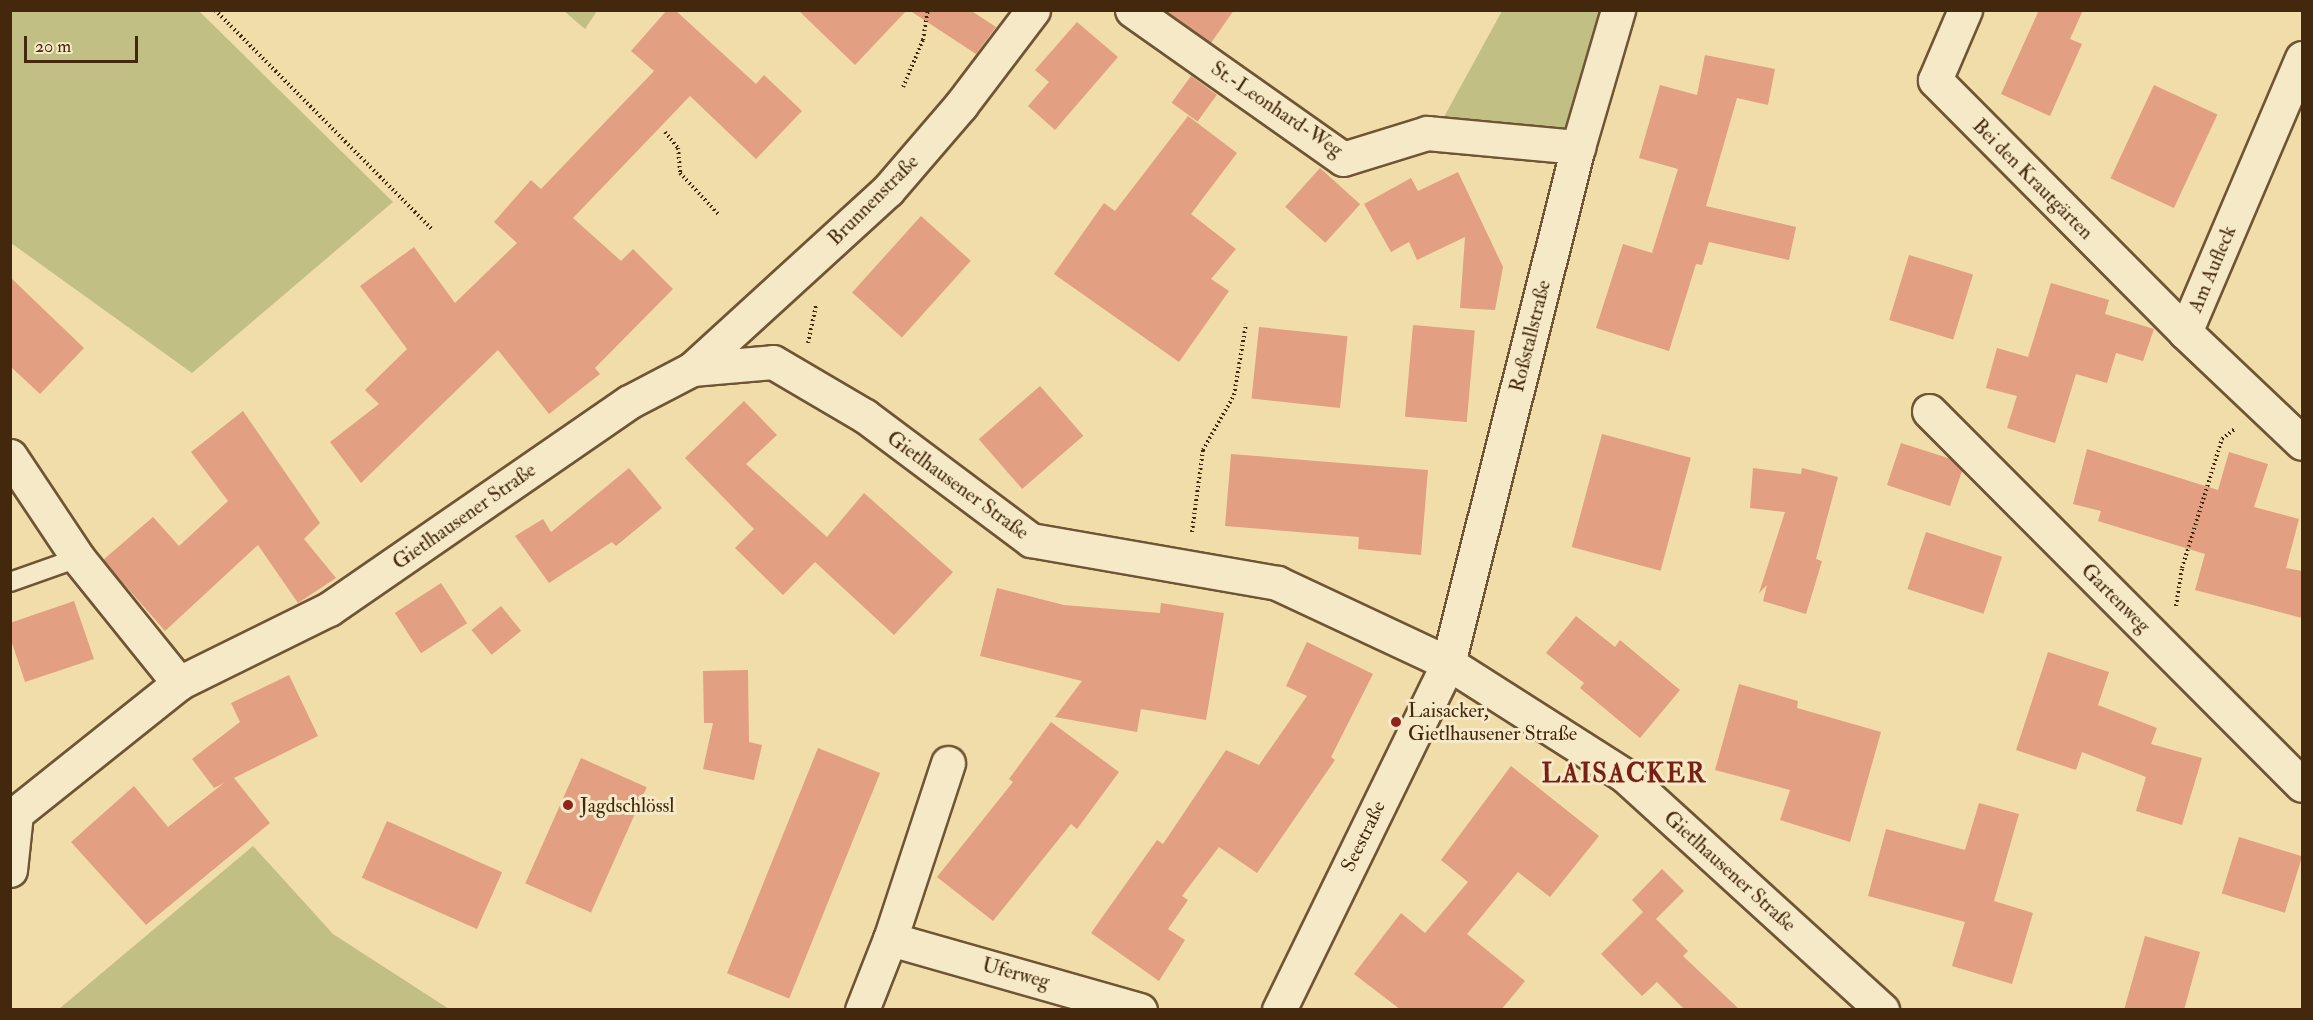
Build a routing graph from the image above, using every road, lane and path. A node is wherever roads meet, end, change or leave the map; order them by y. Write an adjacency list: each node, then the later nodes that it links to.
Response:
1 (215, 10): 12 (path)
2 (928, 10): 8 (path)
3 (1033, 10): 16 (street, Brunnenstraße)
4 (1132, 10): 10 (street, St.-Leonhard-Weg)
5 (1618, 10): 10 (street, Roßstallstraße)
6 (1965, 10): 15 (street, Bei den Krautgärten)
7 (2302, 57): 15 (street, Am Aufleck)
8 (903, 87)
9 (665, 132): 11 (path)
10 (1578, 147): 26 (street, Roßstallstraße)
11 (718, 215)
12 (432, 229)
13 (818, 300): 17 (path)
14 (1246, 324): 23 (path)
15 (2186, 333): 18 (street, Am Aufleck)
16 (692, 369): 17 (street, Gietlhausener Straße); 27 (street, Gietlhausener Straße)
17 (801, 378): 23 (street, Gietlhausener Straße)
18 (2264, 406): 20 (street, Am Aufleck); 25 (path)
19 (1929, 411): 25 (street, Gartenweg)
20 (2302, 442)
21 (10, 456): 22 (street)
22 (78, 558): 24 (lane); 27 (street)
23 (1186, 567): 26 (street, Gietlhausener Straße)
24 (10, 582)
25 (2169, 652): 29 (street, Gartenweg)
26 (1448, 663): 35 (street, Seestraße); 36 (street, Gietlhausener Straße)
27 (179, 683): 30 (street, Gietlhausener Straße)
28 (948, 763): 32 (street)
29 (2302, 785)
30 (13, 816): 31 (street)
31 (10, 870)
32 (890, 939): 33 (street); 34 (street, Uferweg)
33 (862, 1010)
34 (1140, 1010)
35 (1279, 1010)
36 (1882, 1010)

